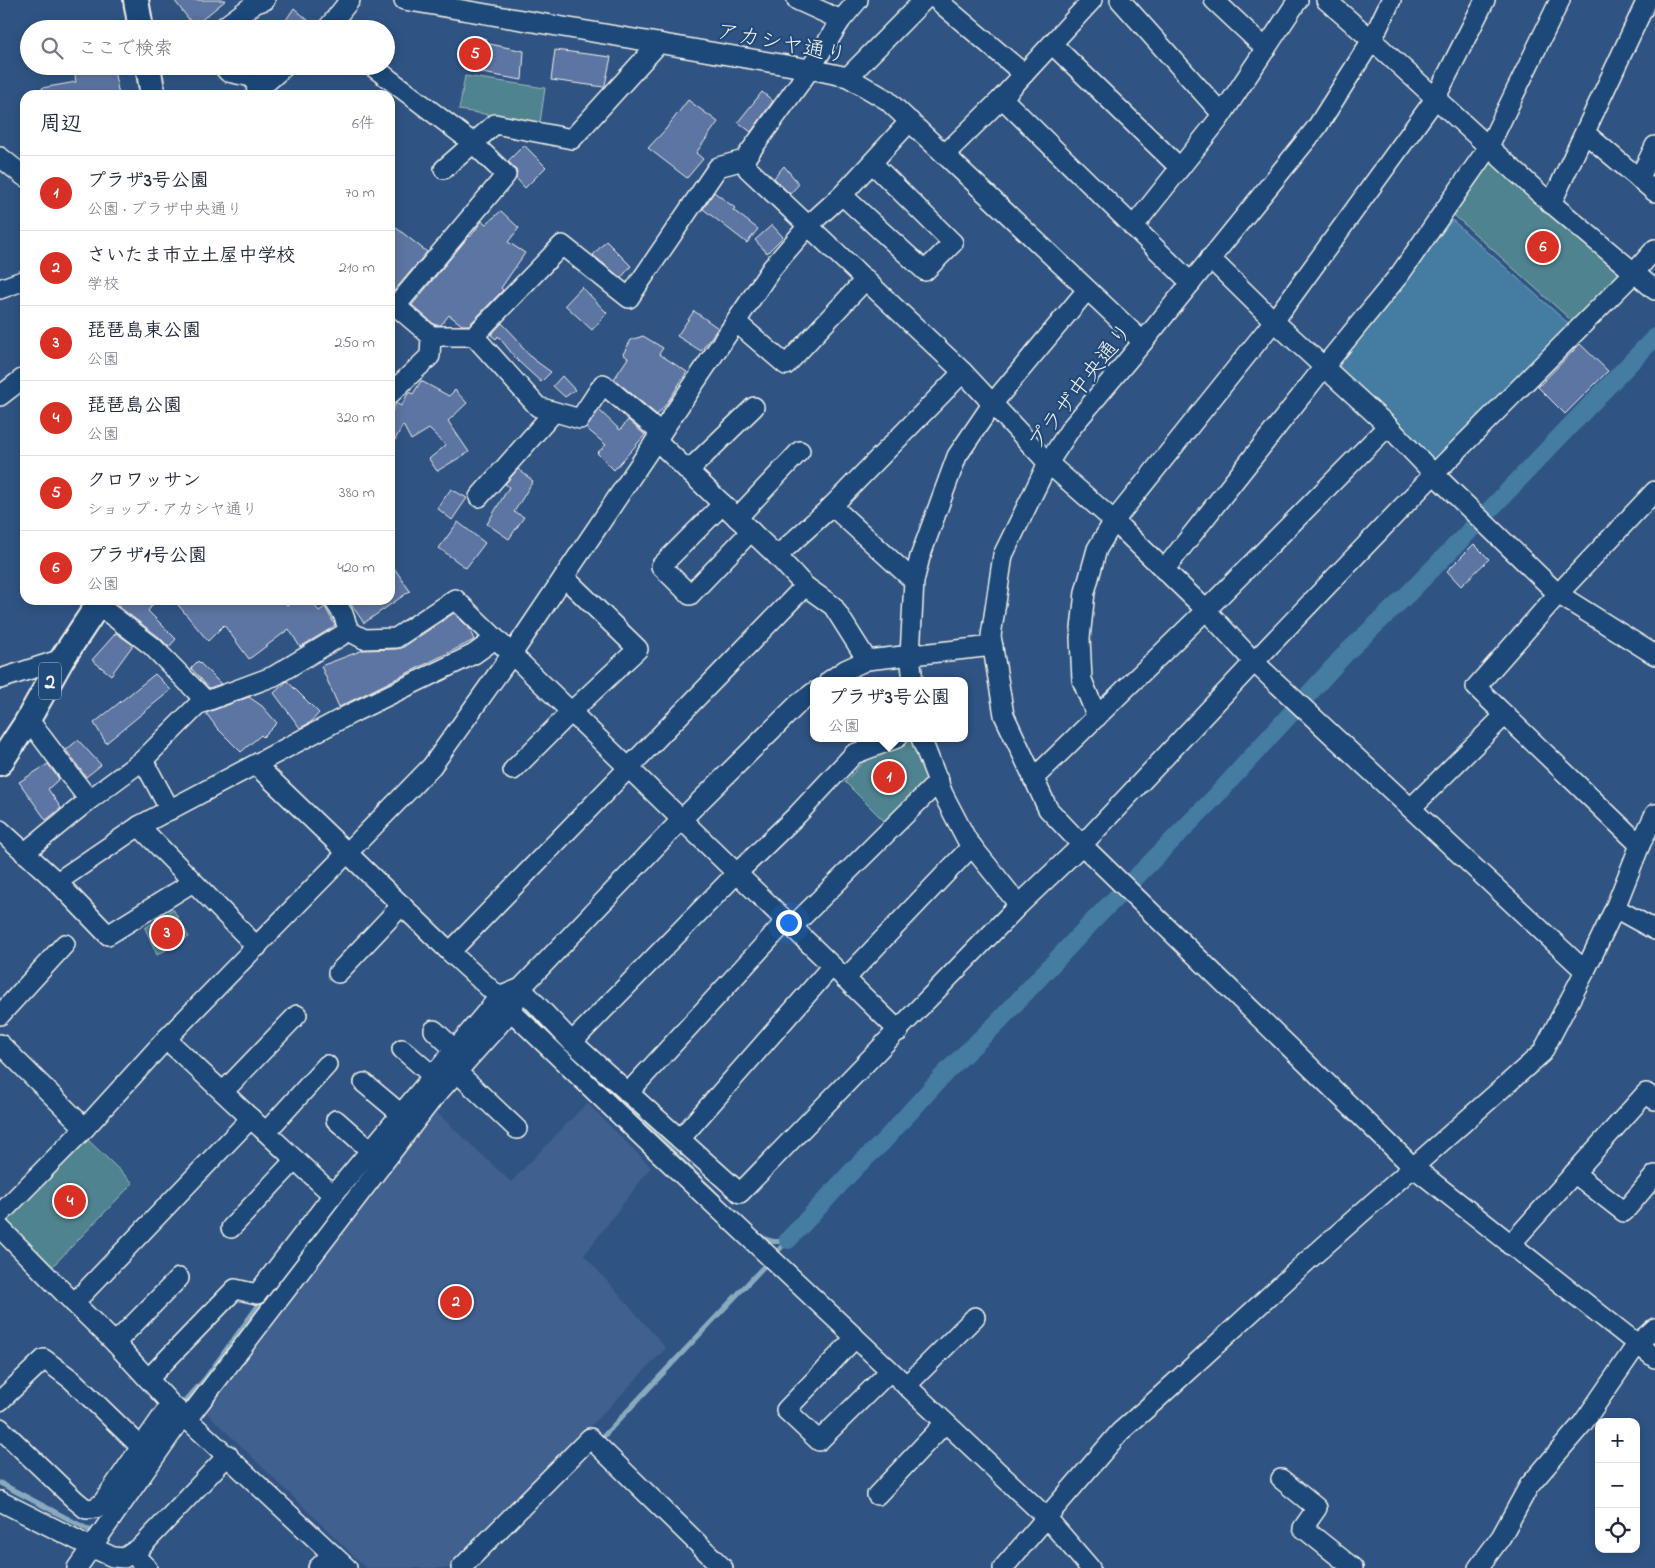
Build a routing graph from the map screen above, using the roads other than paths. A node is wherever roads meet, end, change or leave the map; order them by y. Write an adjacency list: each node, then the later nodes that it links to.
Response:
1 (136, 0): 18 (main road)
2 (265, 0): 19 (street)
3 (350, 0): 20 (street)
4 (404, 0): 23 (street, アカシヤ通り)
5 (798, 0): 21 (street)
6 (858, 0): 21 (street)
7 (924, 0): 31 (street)
8 (937, 0): 27 (street)
9 (1092, 0): 24 (street)
10 (1120, 0): 35 (street)
11 (1214, 0): 25 (street)
12 (1298, 0): 25 (street)
13 (1326, 0): 22 (street)
14 (1391, 0): 22 (street, プラザ中央通り)
15 (1485, 0): 34 (street)
16 (1560, 0): 40 (street)
17 (1647, 0): 37 (street)
18 (139, 20)
19 (233, 20)
20 (335, 20)
21 (841, 20): 26 (street)
22 (1372, 40): 34 (street); 55 (street, プラザ中央通り)
23 (659, 43): 26 (street, アカシヤ通り); 38 (street)
24 (1052, 44): 27 (street); 45 (street)
25 (1266, 49): 35 (street)
26 (810, 69): 31 (street, アカシヤ通り); 43 (street)
27 (1024, 74): 33 (street)
28 (242, 75): 32 (street)
29 (275, 75): 32 (street)
30 (384, 75): 38 (street)
31 (848, 77): 36 (street, アカシヤ通り)
32 (257, 90)
33 (1002, 98): 41 (street); 53 (street)
34 (1434, 99): 40 (street); 65 (street)
35 (1222, 114): 45 (street)
36 (910, 122): 41 (street, アカシヤ通り); 44 (street)
37 (1584, 133): 48 (street); 51 (street)
38 (473, 143): 46 (street); 63 (street)
39 (1655, 146): 48 (street)
40 (1488, 148): 51 (street); 70 (street)
41 (945, 154): 61 (street, アカシヤ通り)
42 (0, 156): 47 (street)
43 (744, 160): 52 (street); 68 (street)
44 (872, 163): 50 (street); 50 (street)
45 (1180, 168): 53 (street)
46 (444, 169)
47 (20, 173)
48 (1639, 179): 49 (street)
49 (1655, 192)
50 (842, 195): 52 (street)
51 (1551, 204): 56 (street)
52 (809, 225): 57 (street); 66 (street)
53 (1133, 227): 59 (street)
54 (1652, 257): 56 (street)
55 (1210, 258): 59 (street, プラザ中央通り); 65 (street)
56 (1634, 273): 62 (street); 83 (street)
57 (866, 278): 66 (street); 71 (street)
58 (20, 282): 60 (street)
59 (1191, 283): 69 (street, プラザ中央通り)
60 (0, 289)
61 (1088, 290): 69 (street, アカシヤ通り); 75 (street)
62 (1655, 290)
63 (395, 302)
64 (395, 306): 67 (street)
65 (1274, 321): 70 (street); 88 (street)
66 (736, 322): 79 (street)
67 (432, 336): 68 (street); 73 (street)
68 (474, 336): 77 (street)
69 (1143, 342): 81 (street, プラザ中央通り)
70 (1324, 367): 78 (street); 91 (street)
71 (963, 372): 75 (street); 87 (street)
72 (20, 380): 74 (street)
73 (395, 389)
74 (0, 396)
75 (993, 404): 81 (street); 93 (street)
76 (754, 407): 82 (street)
77 (554, 412): 79 (street); 85 (street)
78 (1388, 426): 83 (street); 99 (street)
79 (659, 436): 82 (street); 92 (street)
80 (800, 451): 89 (street)
81 (1048, 462): 88 (street); 102 (street, プラザ中央通り)
82 (688, 471): 86 (street)
83 (1434, 474): 95 (street); 108 (street)
84 (1655, 491): 95 (street)
85 (479, 497)
86 (723, 504): 89 (street); 89 (street)
87 (832, 506): 90 (street); 93 (street)
88 (1114, 521): 91 (street); 116 (street)
89 (744, 524): 90 (street)
90 (777, 556): 94 (street)
91 (1164, 570): 99 (street)
92 (564, 577): 103 (street); 114 (street)
93 (914, 581): 104 (street)
94 (805, 586): 107 (street); 123 (street)
95 (1558, 594): 105 (street); 115 (street)
96 (99, 605): 106 (main road, 2)
97 (102, 605): 113 (street)
98 (337, 605): 100 (street)
99 (1206, 610): 108 (street); 116 (street)
100 (349, 631): 101 (street); 113 (street)
101 (495, 639): 103 (street); 122 (street)
102 (993, 646): 104 (street); 125 (street, プラザ中央通り)
103 (512, 654): 114 (street); 138 (street)
104 (910, 655): 107 (street); 111 (street)
105 (1655, 655)
106 (62, 659): 109 (street); 117 (main road, 2)
107 (867, 660): 110 (street)
108 (1254, 662): 128 (street); 134 (street)
109 (4, 672)
110 (834, 677)
111 (913, 677)
112 (810, 695): 131 (street)
113 (206, 701): 120 (street)
114 (572, 712): 123 (street); 124 (street)
115 (1505, 715): 128 (street); 135 (street)
116 (1097, 717): 125 (street)
117 (28, 718): 121 (main road, 2); 127 (street)
118 (886, 742): 139 (street)
119 (923, 742): 126 (street)
120 (143, 760): 127 (street); 129 (street)
121 (0, 763)
122 (256, 766): 129 (street); 138 (street)
123 (629, 767): 131 (street); 149 (street)
124 (513, 770)
125 (1033, 779): 134 (street, プラザ中央通り)
126 (939, 781): 136 (street); 145 (street)
127 (89, 800): 137 (street)
128 (1411, 808): 150 (street)
129 (170, 810): 132 (street)
130 (1655, 814): 135 (street)
131 (682, 819): 139 (street); 153 (street)
132 (139, 826): 140 (street); 141 (street)
133 (0, 830): 137 (street)
134 (1082, 845): 142 (street); 180 (street, プラザ中央通り)
135 (1640, 845): 144 (street)
136 (972, 846): 142 (street); 152 (street)
137 (24, 852): 140 (street)
138 (348, 853): 143 (street); 148 (street)
139 (737, 872): 145 (street); 160 (street)
140 (57, 882): 141 (street)
141 (194, 882): 148 (street)
142 (1019, 905): 158 (street)
143 (402, 906): 149 (street); 151 (street)
144 (1615, 908): 146 (street); 150 (street)
145 (789, 924): 152 (street); 169 (street)
146 (1655, 930)
147 (65, 944): 155 (street)
148 (257, 947): 159 (street)
149 (450, 952): 154 (street)
150 (1585, 971): 180 (street)
151 (338, 972)
152 (839, 972): 158 (street); 177 (street)
153 (521, 988): 154 (street); 160 (street)
154 (505, 1004): 163 (street); 165 (street); 192 (street)
155 (0, 1015)
156 (298, 1016): 168 (street)
157 (434, 1030): 163 (street)
158 (899, 1031): 177 (street)
159 (166, 1039): 168 (street); 174 (street)
160 (572, 1042): 169 (street)
161 (0, 1044): 174 (street)
162 (402, 1048): 166 (street)
163 (455, 1050): 166 (street)
164 (327, 1065): 176 (street)
165 (457, 1072): 175 (street); 200 (street)
166 (433, 1076): 171 (street)
167 (364, 1083): 171 (street)
168 (223, 1092): 172 (street)
169 (628, 1093): 177 (street)
170 (1655, 1100): 181 (street)
171 (401, 1114): 178 (street)
172 (251, 1118): 176 (street); 189 (street)
173 (336, 1120): 178 (street)
174 (86, 1128): 184 (street)
175 (517, 1129)
176 (266, 1132): 179 (street)
177 (680, 1139)
178 (370, 1150): 183 (street)
179 (295, 1160): 183 (street); 186 (street)
180 (1412, 1166): 187 (street, プラザ中央通り); 208 (street)
181 (1574, 1173): 182 (street); 187 (street)
182 (1655, 1175)
183 (333, 1195): 197 (street)
184 (0, 1214)
185 (0, 1228): 189 (street)
186 (230, 1228)
187 (1510, 1245): 194 (street, プラザ中央通り)
188 (179, 1278): 193 (street)
189 (74, 1303): 193 (street)
190 (975, 1317): 198 (street)
191 (1655, 1328): 194 (street)
192 (855, 1338): 196 (street); 196 (street)
193 (116, 1343): 197 (street)
194 (1638, 1343): 195 (street, プラザ中央通り); 221 (street)
195 (1655, 1358)
196 (890, 1371): 198 (street)
197 (148, 1379): 200 (street)
198 (906, 1386): 201 (street)
199 (0, 1401): 203 (street)
200 (180, 1411): 203 (street); 204 (street); 209 (street)
201 (945, 1423): 206 (street); 208 (street)
202 (0, 1428): 203 (street)
203 (141, 1447)
204 (228, 1455): 210 (street); 211 (street)
205 (1281, 1479): 220 (street)
206 (877, 1495)
207 (0, 1502): 209 (street)
208 (1047, 1518): 218 (street); 219 (street)
209 (91, 1547): 210 (street); 212 (street)
210 (132, 1553): 213 (street)
211 (332, 1554): 214 (street); 215 (street)
212 (77, 1568)
213 (147, 1568)
214 (318, 1568)
215 (347, 1568)
216 (461, 1568): 217 (street)
217 (723, 1568)
218 (1003, 1568)
219 (1090, 1568)
220 (1353, 1568)
221 (1478, 1568)

